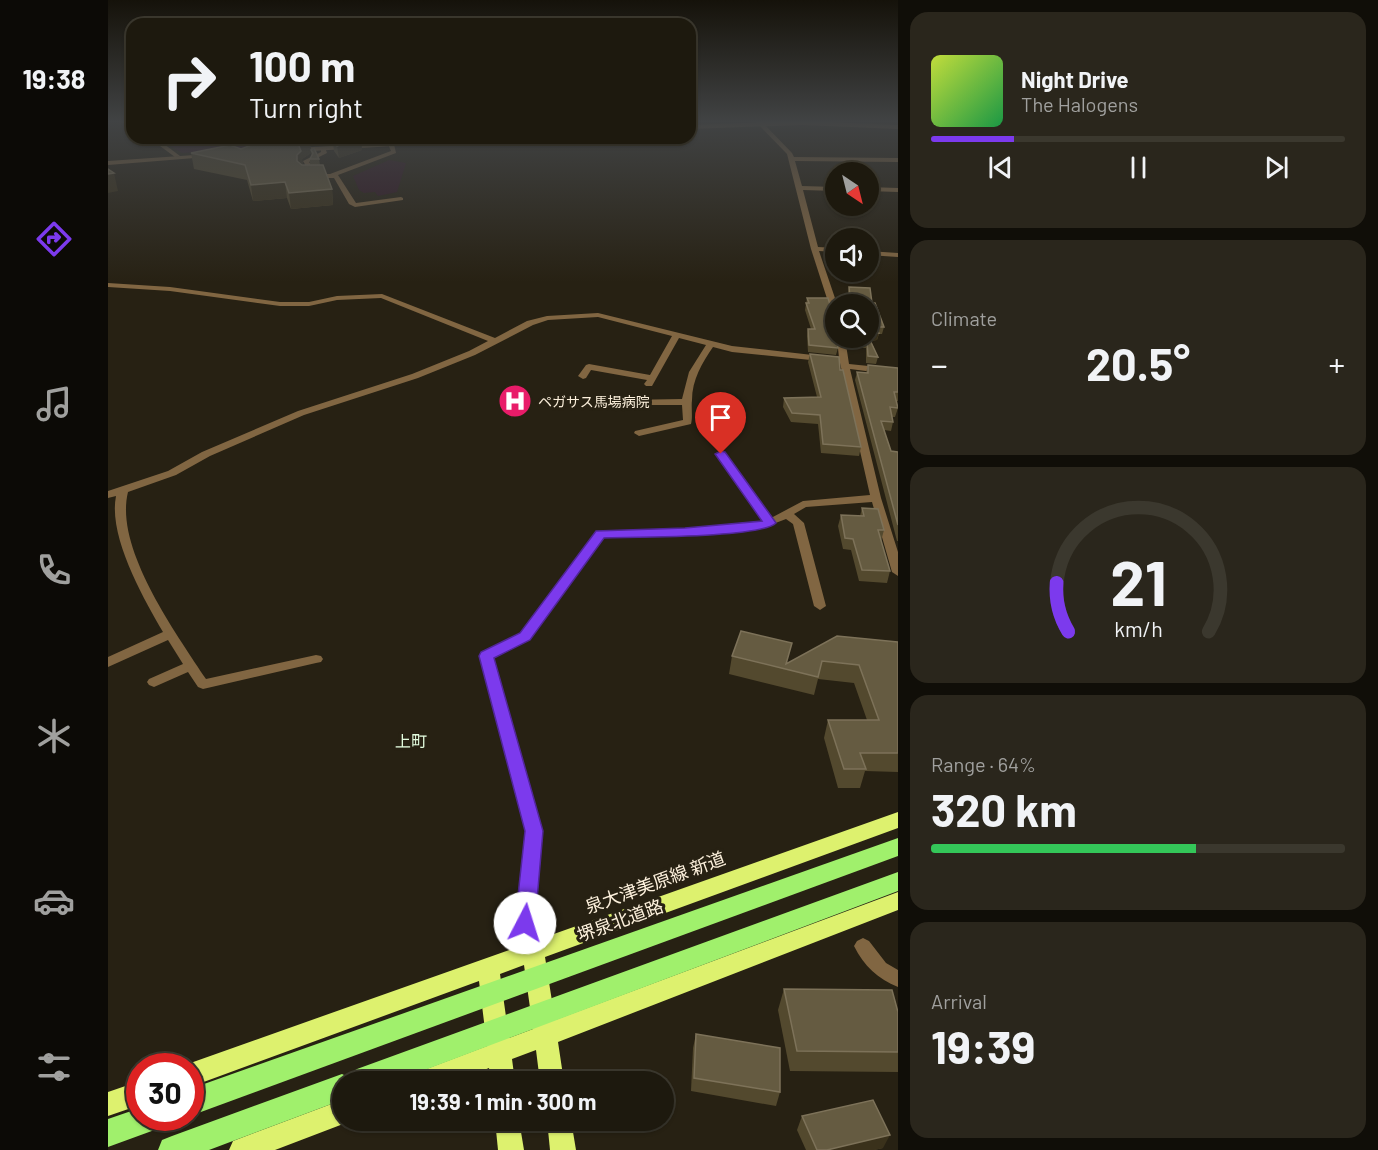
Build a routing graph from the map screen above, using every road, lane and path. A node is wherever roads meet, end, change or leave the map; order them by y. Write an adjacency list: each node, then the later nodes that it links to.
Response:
1 (304, 175): 2 (street)
2 (333, 175): 8 (street)
3 (795, 175): 4 (street)
4 (798, 188): 5 (street); 9 (street)
5 (825, 189)
6 (879, 189): 7 (street)
7 (898, 190)
8 (401, 199)
9 (815, 249): 10 (street); 14 (street)
10 (825, 249)
11 (879, 254): 12 (street)
12 (898, 255)
13 (108, 285): 16 (street)
14 (830, 294)
15 (676, 335): 16 (street); 17 (street); 21 (street)
16 (496, 340): 26 (street)
17 (711, 344): 19 (street); 23 (street)
18 (842, 348): 19 (street)
19 (844, 363): 20 (street); 28 (street)
20 (898, 372)
21 (583, 376)
22 (628, 402): 23 (street)
23 (686, 402): 24 (street)
24 (639, 433)
25 (721, 454): 30 (street)
26 (123, 490): 27 (street); 33 (street)
27 (108, 495)
28 (876, 498): 29 (street); 31 (street)
29 (786, 514): 30 (street); 32 (street)
30 (770, 523): 43 (street)
31 (898, 572)
32 (820, 606)
33 (170, 634): 35 (street); 36 (street)
34 (316, 658): 36 (street)
35 (108, 662)
36 (191, 666): 37 (street)
37 (154, 682)
38 (898, 820): 43 (main road, 泉大津美原線 新道)
39 (898, 847): 55 (highway, 堺泉北道路)
40 (898, 880): 49 (highway)
41 (898, 901): 46 (main road)
42 (863, 946): 45 (street)
43 (533, 952): 44 (main road, 泉大津美原線 新道); 46 (main road)
44 (488, 968): 47 (main road); 48 (main road, 泉大津美原線 新道)
45 (898, 979)
46 (545, 1035): 47 (main road); 52 (main road)
47 (499, 1052): 50 (main road); 51 (main road)
48 (204, 1070)
49 (386, 1071)
50 (450, 1071)
51 (502, 1071)
52 (550, 1071)
53 (332, 1091): 62 (highway)
54 (126, 1098): 56 (main road)
55 (204, 1098)
56 (108, 1104)
57 (332, 1116): 63 (main road)
58 (126, 1127): 61 (highway)
59 (508, 1131): 64 (main road)
60 (560, 1131): 65 (main road)
61 (108, 1133)
62 (172, 1150)
63 (242, 1150)
64 (511, 1150)
65 (563, 1150)

